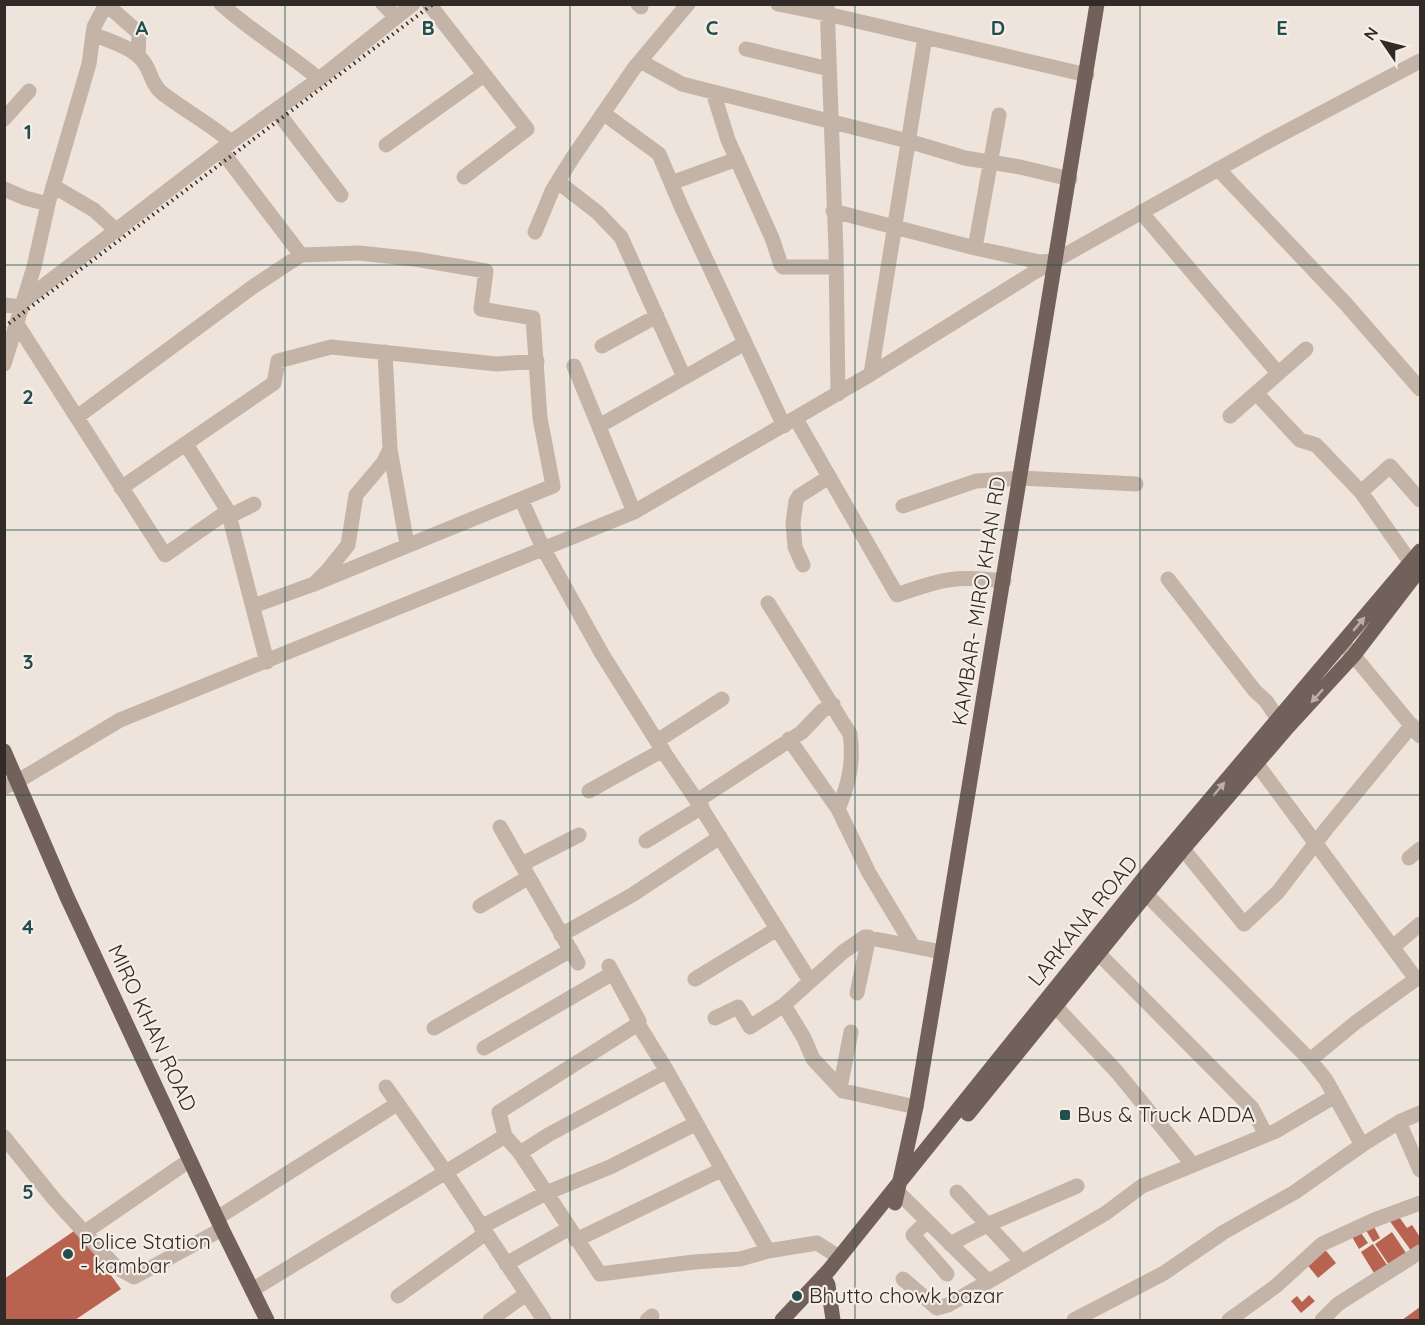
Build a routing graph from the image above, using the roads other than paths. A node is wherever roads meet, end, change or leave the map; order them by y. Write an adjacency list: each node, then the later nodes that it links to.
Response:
1 (106, 4): 11 (street); 14 (street)
2 (221, 4): 20 (street)
3 (383, 4): 10 (street)
4 (413, 4): 10 (street)
5 (429, 4): 18 (street)
6 (688, 4): 15 (street)
7 (778, 4): 9 (street)
8 (1098, 4): 19 (main road, KAMBAR- MIRO KHAN RD)
9 (827, 9): 12 (street); 17 (street)
10 (396, 17): 20 (street)
11 (93, 34): 14 (street); 38 (street)
12 (925, 38): 19 (street); 28 (street)
13 (746, 49): 17 (street)
14 (138, 56): 30 (street)
15 (640, 61): 22 (street); 24 (street)
16 (1420, 61): 33 (street)
17 (829, 69): 27 (street)
18 (484, 75): 29 (street); 34 (street)
19 (1087, 75): 35 (main road, KAMBAR- MIRO KHAN RD)
20 (319, 79): 23 (street)
21 (29, 91): 26 (street)
22 (713, 92): 27 (street); 31 (street)
23 (276, 110): 30 (street); 40 (street)
24 (603, 113): 36 (street); 37 (street)
25 (999, 115): 32 (street)
26 (4, 119)
27 (831, 123): 28 (street); 42 (street)
28 (908, 141): 32 (street); 44 (street)
29 (386, 145)
30 (226, 146): 45 (street); 48 (street)
31 (737, 159): 37 (street); 50 (street)
32 (990, 161): 35 (street); 47 (street)
33 (1218, 169): 43 (street); 65 (street)
34 (464, 177)
35 (1070, 178): 49 (main road, KAMBAR- MIRO KHAN RD)
36 (558, 182): 46 (street); 53 (street)
37 (671, 183): 55 (street)
38 (53, 186): 41 (street); 45 (street)
39 (4, 189): 41 (street)
40 (340, 195)
41 (48, 204): 51 (street)
42 (833, 211): 44 (street); 50 (street)
43 (1141, 212): 49 (street); 62 (street)
44 (894, 226): 47 (street); 63 (street)
45 (117, 231): 51 (street)
46 (535, 232)
47 (975, 248): 49 (street)
48 (301, 255): 59 (street); 69 (street)
49 (1055, 261): 63 (street); 75 (main road, KAMBAR- MIRO KHAN RD)
50 (835, 267): 67 (street)
51 (23, 304): 52 (street); 54 (street)
52 (4, 305)
53 (657, 316): 56 (street); 64 (street)
54 (17, 324): 60 (street); 69 (street)
55 (745, 343): 64 (street); 70 (street)
56 (602, 346)
57 (1306, 349): 62 (street)
58 (385, 352): 59 (street); 72 (street); 73 (street)
59 (537, 361): 79 (street)
60 (4, 364)
61 (574, 366): 71 (street)
62 (1278, 373): 66 (street)
63 (871, 375): 67 (street)
64 (684, 377): 71 (street)
65 (1420, 389)
66 (1256, 393): 68 (street); 78 (street)
67 (838, 394): 70 (street)
68 (1230, 416)
69 (77, 417): 77 (street)
70 (790, 423): 74 (street); 83 (street)
71 (599, 426): 83 (street)
72 (186, 444): 77 (street); 84 (street)
73 (390, 449): 85 (street); 91 (street)
74 (829, 477): 88 (street); 90 (street)
75 (1021, 478): 76 (street); 82 (street); 90 (main road, KAMBAR- MIRO KHAN RD)
76 (1136, 483)
77 (122, 488): 84 (street)
78 (1361, 492): 80 (street); 87 (street)
79 (521, 499): 85 (street); 86 (street)
80 (1420, 500)
81 (254, 504): 84 (street)
82 (903, 506)
83 (634, 512): 86 (street)
84 (229, 513): 93 (street)
85 (407, 545): 91 (street)
86 (543, 548): 96 (street); 102 (street)
87 (1417, 561): 94 (main road, LARKANA ROAD, one-way to 87); 95 (main road, LARKANA ROAD)
88 (803, 564)
89 (1168, 579): 99 (street)
90 (1004, 581): 124 (main road, KAMBAR- MIRO KHAN RD)
91 (314, 584): 93 (street)
92 (768, 603): 98 (street)
93 (254, 606): 96 (street)
94 (1343, 643): 95 (street); 99 (main road, LARKANA ROAD)
95 (1354, 655): 100 (street); 104 (main road, LARKANA ROAD, one-way to 104)
96 (267, 662): 105 (street)
97 (722, 699): 102 (street)
98 (833, 704): 101 (street); 108 (street)
99 (1278, 719): 137 (main road, LARKANA ROAD, one-way to 99)
100 (1416, 730): 113 (street)
101 (789, 739): 107 (street); 108 (street)
102 (660, 746): 106 (street); 107 (street)
103 (4, 752): 105 (main road, MIRO KHAN ROAD)
104 (1257, 764): 113 (street); 114 (main road, LARKANA ROAD)
105 (11, 784): 152 (main road, MIRO KHAN ROAD)
106 (588, 790)
107 (700, 804): 111 (street); 112 (street)
108 (838, 809): 122 (street)
109 (500, 827): 115 (street)
110 (579, 835): 115 (street)
111 (720, 837): 119 (street); 120 (street)
112 (645, 841)
113 (1316, 844): 114 (street); 123 (street)
114 (1183, 849): 116 (main road, LARKANA ROAD)
115 (526, 871): 117 (street); 120 (street)
116 (1146, 894): 125 (main road, LARKANA ROAD); 136 (street)
117 (480, 906)
118 (1420, 924): 123 (street)
119 (777, 929): 126 (street); 127 (street)
120 (561, 935): 133 (street)
121 (869, 937): 122 (street); 127 (street); 128 (street)
122 (913, 946): 124 (street)
123 (1393, 947): 136 (street)
124 (942, 952): 143 (main road, KAMBAR- MIRO KHAN RD)
125 (1098, 953): 130 (main road, LARKANA ROAD); 147 (street)
126 (695, 979)
127 (810, 981): 129 (street)
128 (857, 993)
129 (784, 1005): 131 (street); 140 (street)
130 (1056, 1007): 137 (main road, LARKANA ROAD); 153 (street)
131 (715, 1018)
132 (638, 1024): 135 (street); 138 (street); 148 (street)
133 (434, 1028)
134 (851, 1032): 140 (street)
135 (484, 1048)
136 (1310, 1060): 141 (street)
137 (1003, 1062): 160 (main road, LARKANA ROAD)
138 (667, 1071): 146 (street); 151 (street)
139 (386, 1087): 142 (street)
140 (840, 1088): 143 (street)
141 (1335, 1096): 147 (street); 150 (street)
142 (397, 1104): 156 (street); 163 (street)
143 (916, 1107): 160 (main road, KAMBAR- MIRO KHAN RD)
144 (1420, 1113): 145 (street)
145 (1399, 1122): 150 (street); 155 (street)
146 (695, 1124): 154 (street); 159 (street)
147 (1266, 1135): 153 (street)
148 (505, 1136): 151 (street); 156 (street)
149 (4, 1137): 166 (street)
150 (1362, 1144): 187 (street)
151 (520, 1153): 159 (street)
152 (190, 1160): 163 (main road, MIRO KHAN ROAD); 166 (street)
153 (1193, 1164): 172 (street)
154 (721, 1170): 167 (street); 169 (street)
155 (1420, 1170)
156 (445, 1171): 165 (street); 178 (street)
157 (1077, 1186): 164 (street)
158 (957, 1192): 164 (street)
159 (546, 1193): 165 (street); 167 (street)
160 (898, 1193): 162 (street); 171 (main road, LARKANA ROAD); 176 (main road, LARKANA ROAD)
161 (1420, 1203): 188 (street)
162 (927, 1221): 168 (street); 174 (street)
163 (220, 1223): 166 (street); 178 (main road, MIRO KHAN ROAD)
164 (987, 1225): 168 (street); 172 (street)
165 (484, 1230): 173 (street); 180 (street)
166 (84, 1232)
167 (572, 1235): 169 (street); 173 (street)
168 (950, 1244): 177 (street)
169 (768, 1251): 171 (street)
170 (1420, 1252): 189 (street)
171 (839, 1257): 176 (main road, LARKANA ROAD)
172 (1022, 1262): 177 (street)
173 (506, 1264): 179 (street)
174 (947, 1274)
175 (903, 1279): 177 (street)
176 (826, 1280): 184 (main road, LARKANA ROAD); 185 (main road, LARKANA ROAD); 186 (main road)
177 (988, 1281)
178 (252, 1290): 181 (main road, MIRO KHAN ROAD)
179 (526, 1294): 182 (street); 183 (street)
180 (398, 1296)
181 (267, 1320)
182 (490, 1320)
183 (544, 1320)
184 (782, 1320)
185 (796, 1320)
186 (833, 1320)
187 (1074, 1320)
188 (1229, 1320)
189 (1322, 1320)

